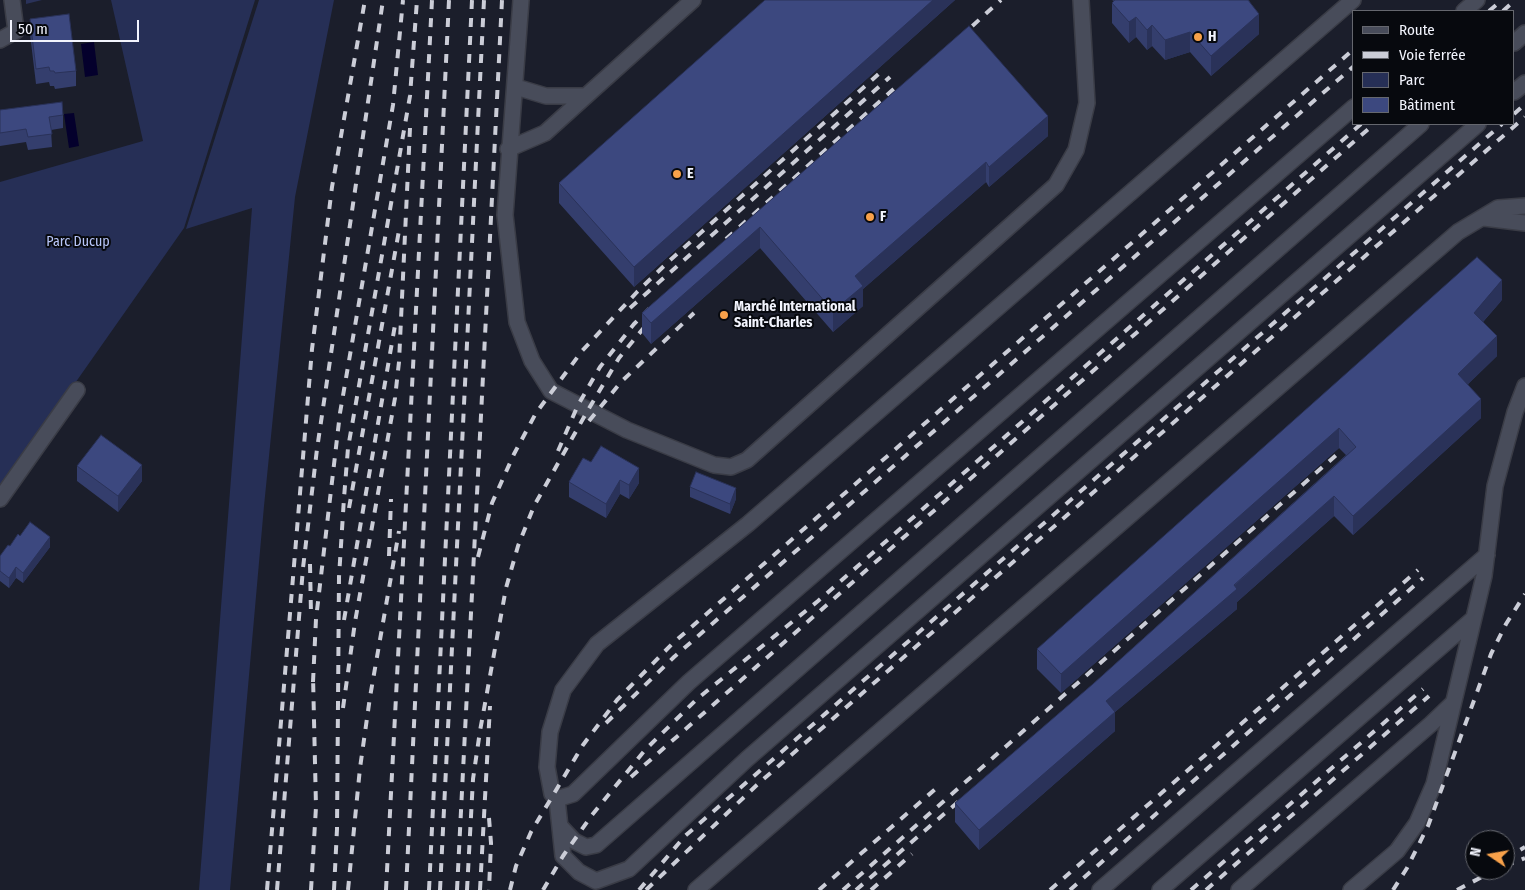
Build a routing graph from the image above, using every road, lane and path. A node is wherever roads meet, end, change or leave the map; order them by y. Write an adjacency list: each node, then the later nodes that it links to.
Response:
1 (12, 0): 9 (street)
2 (521, 0): 12 (street)
3 (694, 0): 14 (street)
4 (1081, 0): 18 (street)
5 (1353, 0): 28 (street)
6 (1477, 0): 7 (street)
7 (1465, 10)
8 (1525, 33): 10 (street)
9 (0, 40)
10 (1515, 42)
11 (1525, 82): 13 (street)
12 (516, 87): 14 (street); 18 (street)
13 (1515, 91)
14 (586, 96): 18 (street)
15 (1352, 109): 28 (street)
16 (1420, 125): 29 (street)
17 (1477, 125): 29 (street)
18 (508, 149)
19 (1525, 206): 20 (street)
20 (1484, 218): 21 (street); 30 (street)
21 (1525, 223)
22 (1525, 386): 25 (street)
23 (77, 390): 24 (street)
24 (0, 499)
25 (1487, 555): 26 (street); 31 (street)
26 (1473, 619): 27 (street); 32 (street)
27 (1452, 703): 33 (street); 34 (street)
28 (557, 799): 29 (street)
29 (560, 826)
30 (696, 890)
31 (1100, 890)
32 (1160, 890)
33 (1239, 890)
34 (1351, 890)

